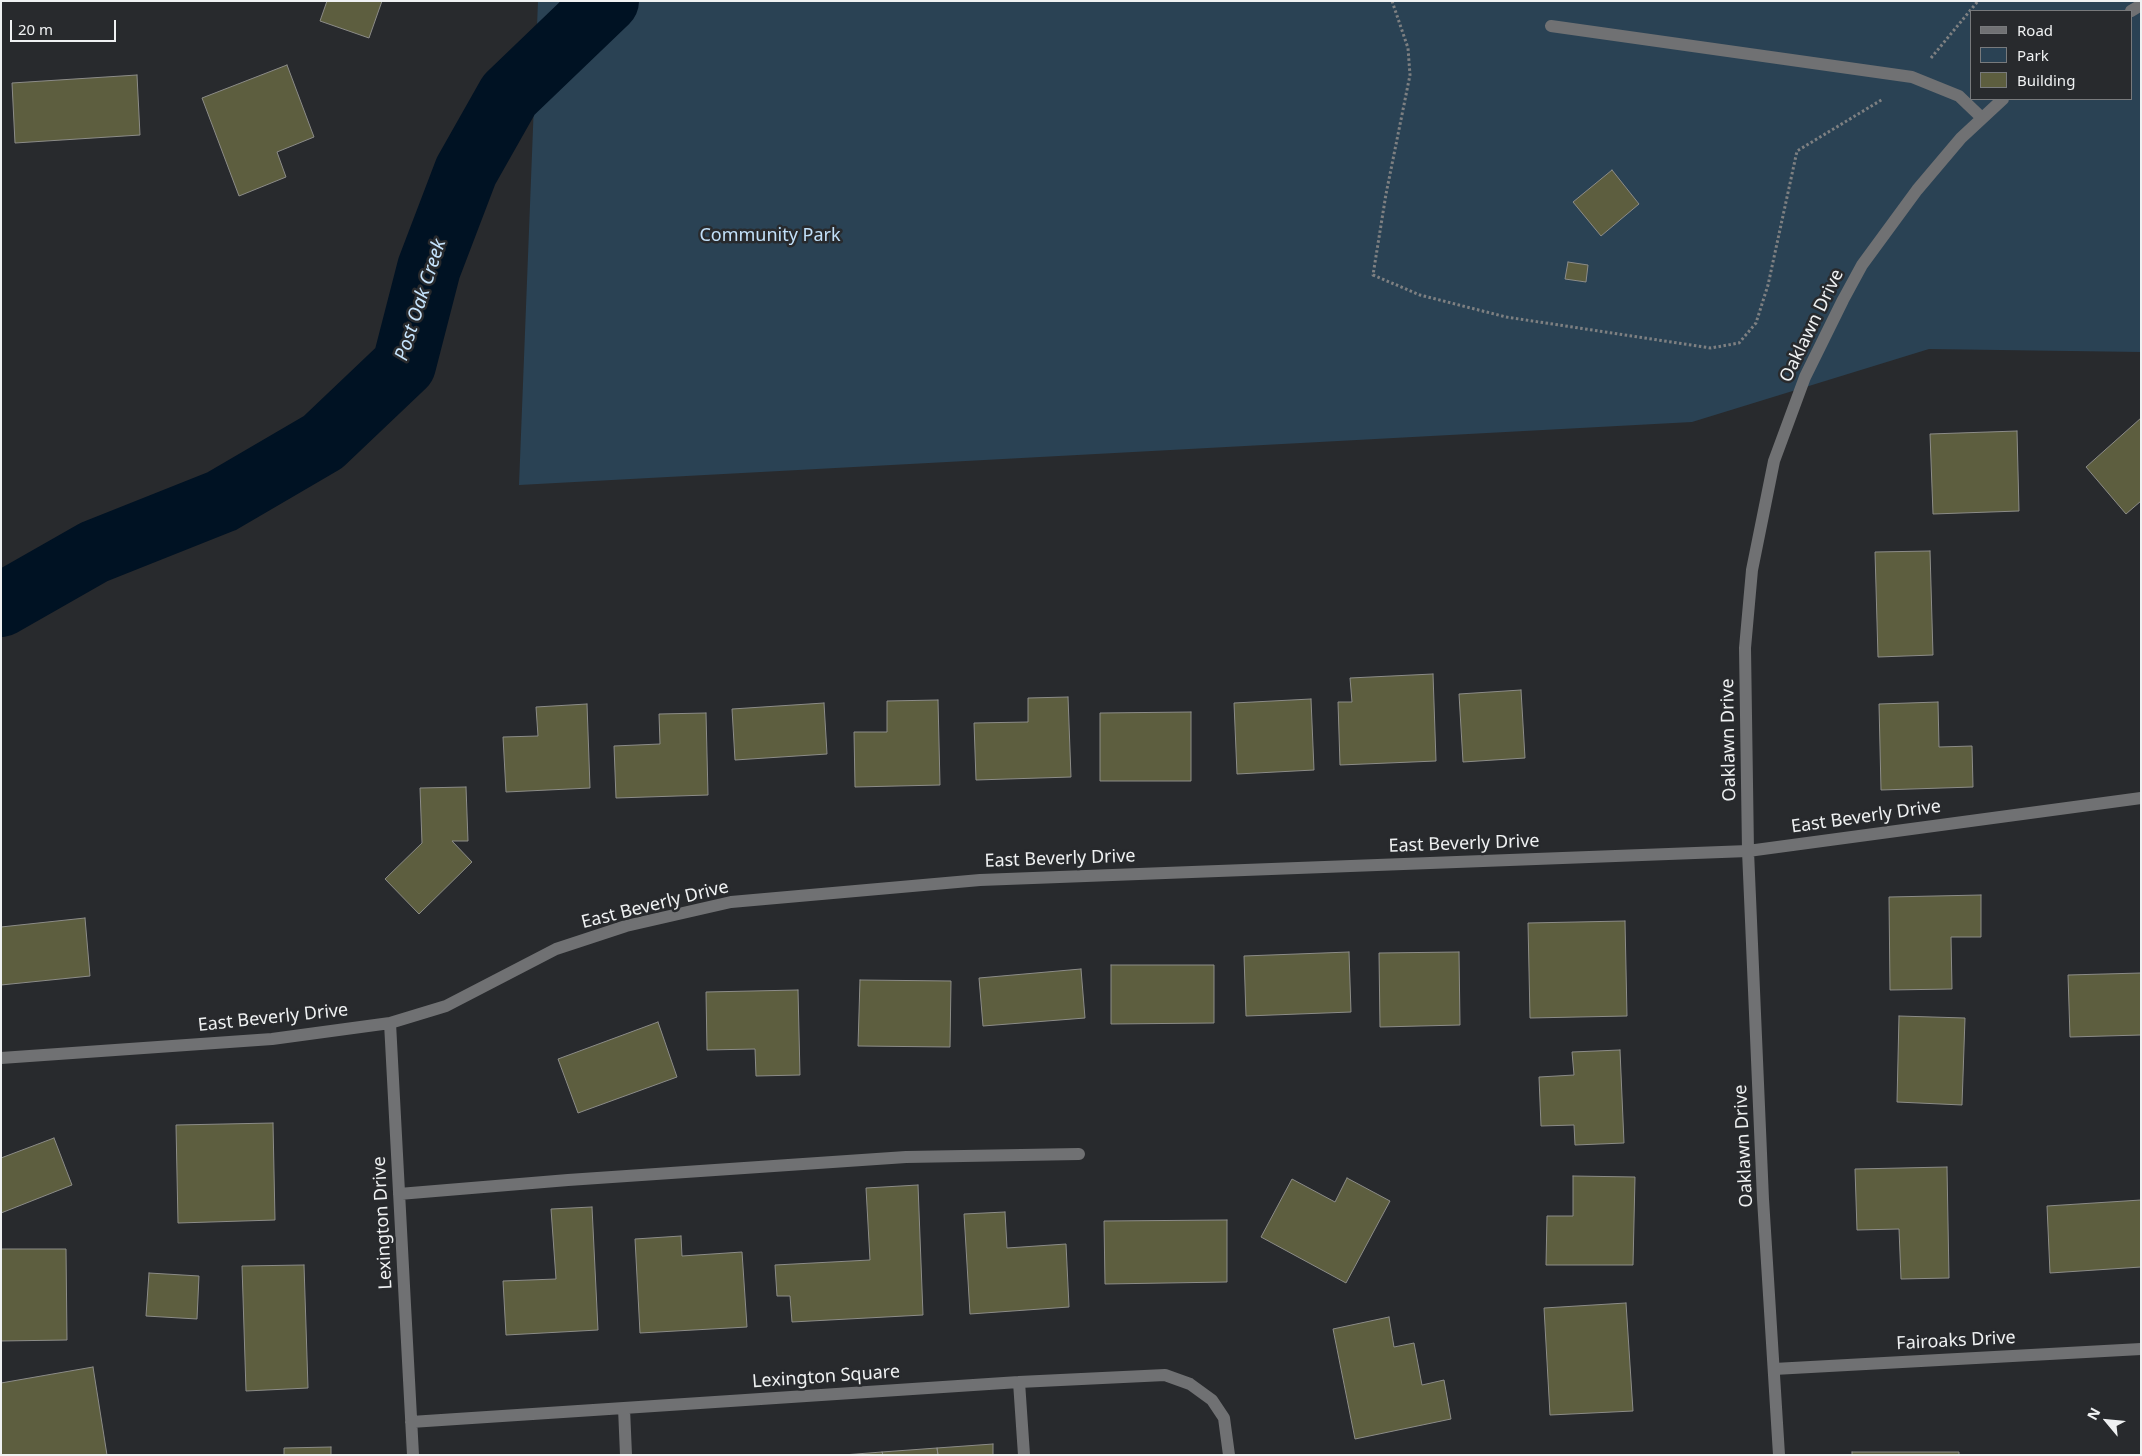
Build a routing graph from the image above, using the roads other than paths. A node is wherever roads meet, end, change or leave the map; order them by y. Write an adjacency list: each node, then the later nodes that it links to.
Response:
1 (1551, 26): 3 (street)
2 (2002, 100): 3 (street, Oaklawn Drive)
3 (1982, 118): 5 (street, Oaklawn Drive)
4 (2141, 798): 5 (street, East Beverly Drive)
5 (1748, 851): 6 (street, East Beverly Drive); 11 (street, Oaklawn Drive)
6 (390, 1023): 7 (street, East Beverly Drive); 9 (street, Lexington Drive)
7 (1, 1058)
8 (1079, 1154): 9 (street)
9 (399, 1194): 14 (street, Lexington Drive)
10 (2141, 1348): 11 (street, Fairoaks Drive)
11 (1774, 1369): 19 (street, Oaklawn Drive)
12 (1019, 1382): 13 (street, Lexington Square); 17 (street); 18 (street, Lexington Square)
13 (624, 1408): 14 (street, Lexington Square); 16 (street)
14 (411, 1422): 15 (street)
15 (413, 1455)
16 (626, 1455)
17 (1024, 1455)
18 (1229, 1455)
19 (1779, 1455)

